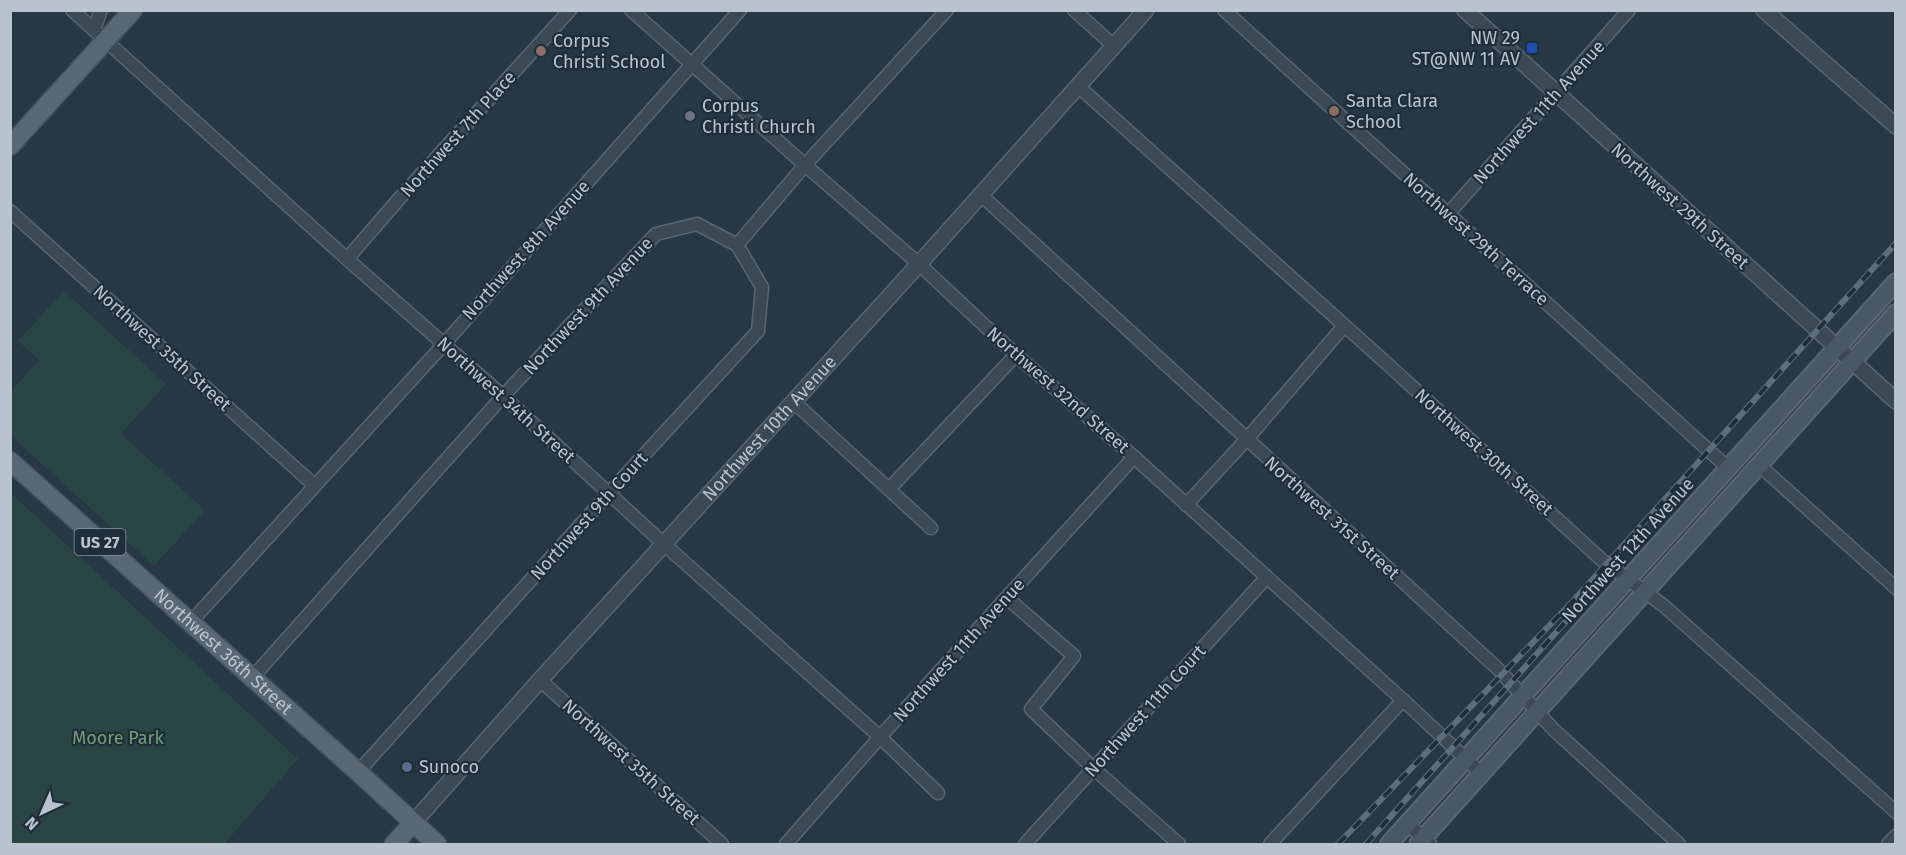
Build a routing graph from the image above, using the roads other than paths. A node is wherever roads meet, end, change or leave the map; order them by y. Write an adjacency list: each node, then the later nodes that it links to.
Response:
1 (72, 10): 14 (street, Northwest 34th Street)
2 (101, 10): 14 (street)
3 (133, 10): 14 (main road)
4 (570, 10): 26 (street, Northwest 7th Place)
5 (631, 10): 16 (street, Northwest 32nd Street)
6 (740, 10): 16 (street, Northwest 8th Avenue)
7 (947, 10): 21 (street)
8 (1074, 10): 15 (street)
9 (1146, 10): 15 (street, Northwest 10th Avenue)
10 (1224, 10): 24 (street, Northwest 29th Terrace)
11 (1465, 10): 18 (street, Northwest 29th Street)
12 (1629, 10): 18 (street, Northwest 11th Avenue)
13 (1764, 10): 19 (street)
14 (100, 36): 20 (main road); 26 (street, Northwest 34th Street)
15 (1114, 46): 17 (street, Northwest 10th Avenue)
16 (691, 64): 21 (street, Northwest 32nd Street); 31 (street, Northwest 8th Avenue)
17 (1078, 86): 22 (street, Northwest 10th Avenue); 30 (street, Northwest 30th Street)
18 (1556, 93): 24 (street, Northwest 11th Avenue); 32 (street, Northwest 29th Street)
19 (1896, 126)
20 (10, 146)
21 (805, 165): 25 (street); 27 (street, Northwest 32nd Street)
22 (981, 195): 27 (street, Northwest 10th Avenue); 39 (street, Northwest 31st Street)
23 (10, 211): 44 (street, Northwest 35th Street)
24 (1448, 214): 43 (street, Northwest 29th Terrace)
25 (737, 245): 35 (street, Northwest 9th Avenue); 46 (street, Northwest 9th Court)
26 (347, 259): 31 (street, Northwest 34th Street)
27 (920, 264): 33 (street, Northwest 32nd Street); 38 (street, Northwest 10th Avenue)
28 (1896, 282): 32 (main road, Northwest 12th Avenue)
29 (1896, 313): 34 (main road)
30 (1344, 326): 39 (street); 52 (street, Northwest 30th Street)
31 (444, 344): 35 (street, Northwest 34th Street); 44 (street, Northwest 8th Avenue)
32 (1836, 348): 34 (street, Northwest 29th Street); 36 (main road, Northwest 12th Avenue)
33 (1016, 355): 40 (street, Northwest 32nd Street); 45 (street)
34 (1852, 362): 37 (street, Northwest 29th Street); 42 (main road)
35 (503, 396): 46 (street, Northwest 34th Street); 57 (street, Northwest 9th Avenue)
36 (1790, 398): 42 (main road); 43 (main road, Northwest 12th Avenue)
37 (1896, 401)
38 (794, 402): 45 (street); 50 (street, Northwest 10th Avenue)
39 (1246, 440): 47 (street); 59 (street, Northwest 31st Street)
40 (1134, 458): 47 (street, Northwest 32nd Street); 55 (street, Northwest 11th Avenue)
41 (10, 461): 56 (main road, Northwest 36th Street / US 27)
42 (1759, 465): 49 (main road); 53 (street)
43 (1728, 468): 49 (main road); 52 (main road, Northwest 12th Avenue)
44 (314, 485): 56 (street, Northwest 8th Avenue)
45 (889, 489): 48 (street)
46 (609, 493): 50 (street, Northwest 34th Street); 65 (street, Northwest 9th Court)
47 (1186, 505): 51 (street, Northwest 32nd Street)
48 (931, 528)
49 (1691, 541): 54 (main road)
50 (665, 545): 58 (street, Northwest 10th Avenue); 62 (street, Northwest 34th Street)
51 (1266, 578): 60 (street, Northwest 32nd Street); 64 (street, Northwest 11th Court)
52 (1628, 579): 54 (street, Northwest 30th Street); 59 (main road, Northwest 12th Avenue)
53 (1896, 588)
54 (1645, 592): 61 (main road); 68 (street, Northwest 30th Street)
55 (1007, 598): 62 (street, Northwest 11th Avenue); 64 (street)
56 (190, 623): 57 (main road, Northwest 36th Street / US 27)
57 (252, 678): 65 (main road, Northwest 36th Street / US 27)
58 (540, 680): 69 (street, Northwest 10th Avenue); 75 (street, Northwest 35th Street)
59 (1522, 695): 61 (street, Northwest 31st Street); 63 (main road, Northwest 12th Avenue)
60 (1403, 700): 63 (street, Northwest 32nd Street); 79 (street)
61 (1537, 712): 66 (main road); 81 (street, Northwest 31st Street)
62 (880, 737): 67 (street, Northwest 34th Street); 76 (street, Northwest 11th Avenue)
63 (1466, 759): 66 (street, Northwest 32nd Street); 70 (main road, Northwest 12th Avenue)
64 (1093, 768): 77 (street, Northwest 11th Court); 78 (street)
65 (358, 772): 69 (main road, Northwest 36th Street / US 27)
66 (1482, 774): 72 (main road)
67 (938, 792)
68 (1896, 812)
69 (414, 823): 73 (main road, Northwest 10th Avenue); 74 (main road, Northwest 36th Street / US 27)
70 (1408, 824): 72 (street); 80 (main road, Northwest 12th Avenue)
71 (1896, 836): 82 (street)
72 (1424, 843)
73 (394, 844)
74 (436, 844)
75 (722, 844)
76 (786, 844)
77 (1025, 844)
78 (1179, 844)
79 (1270, 844)
80 (1389, 844)
81 (1679, 844)
82 (1888, 844)

